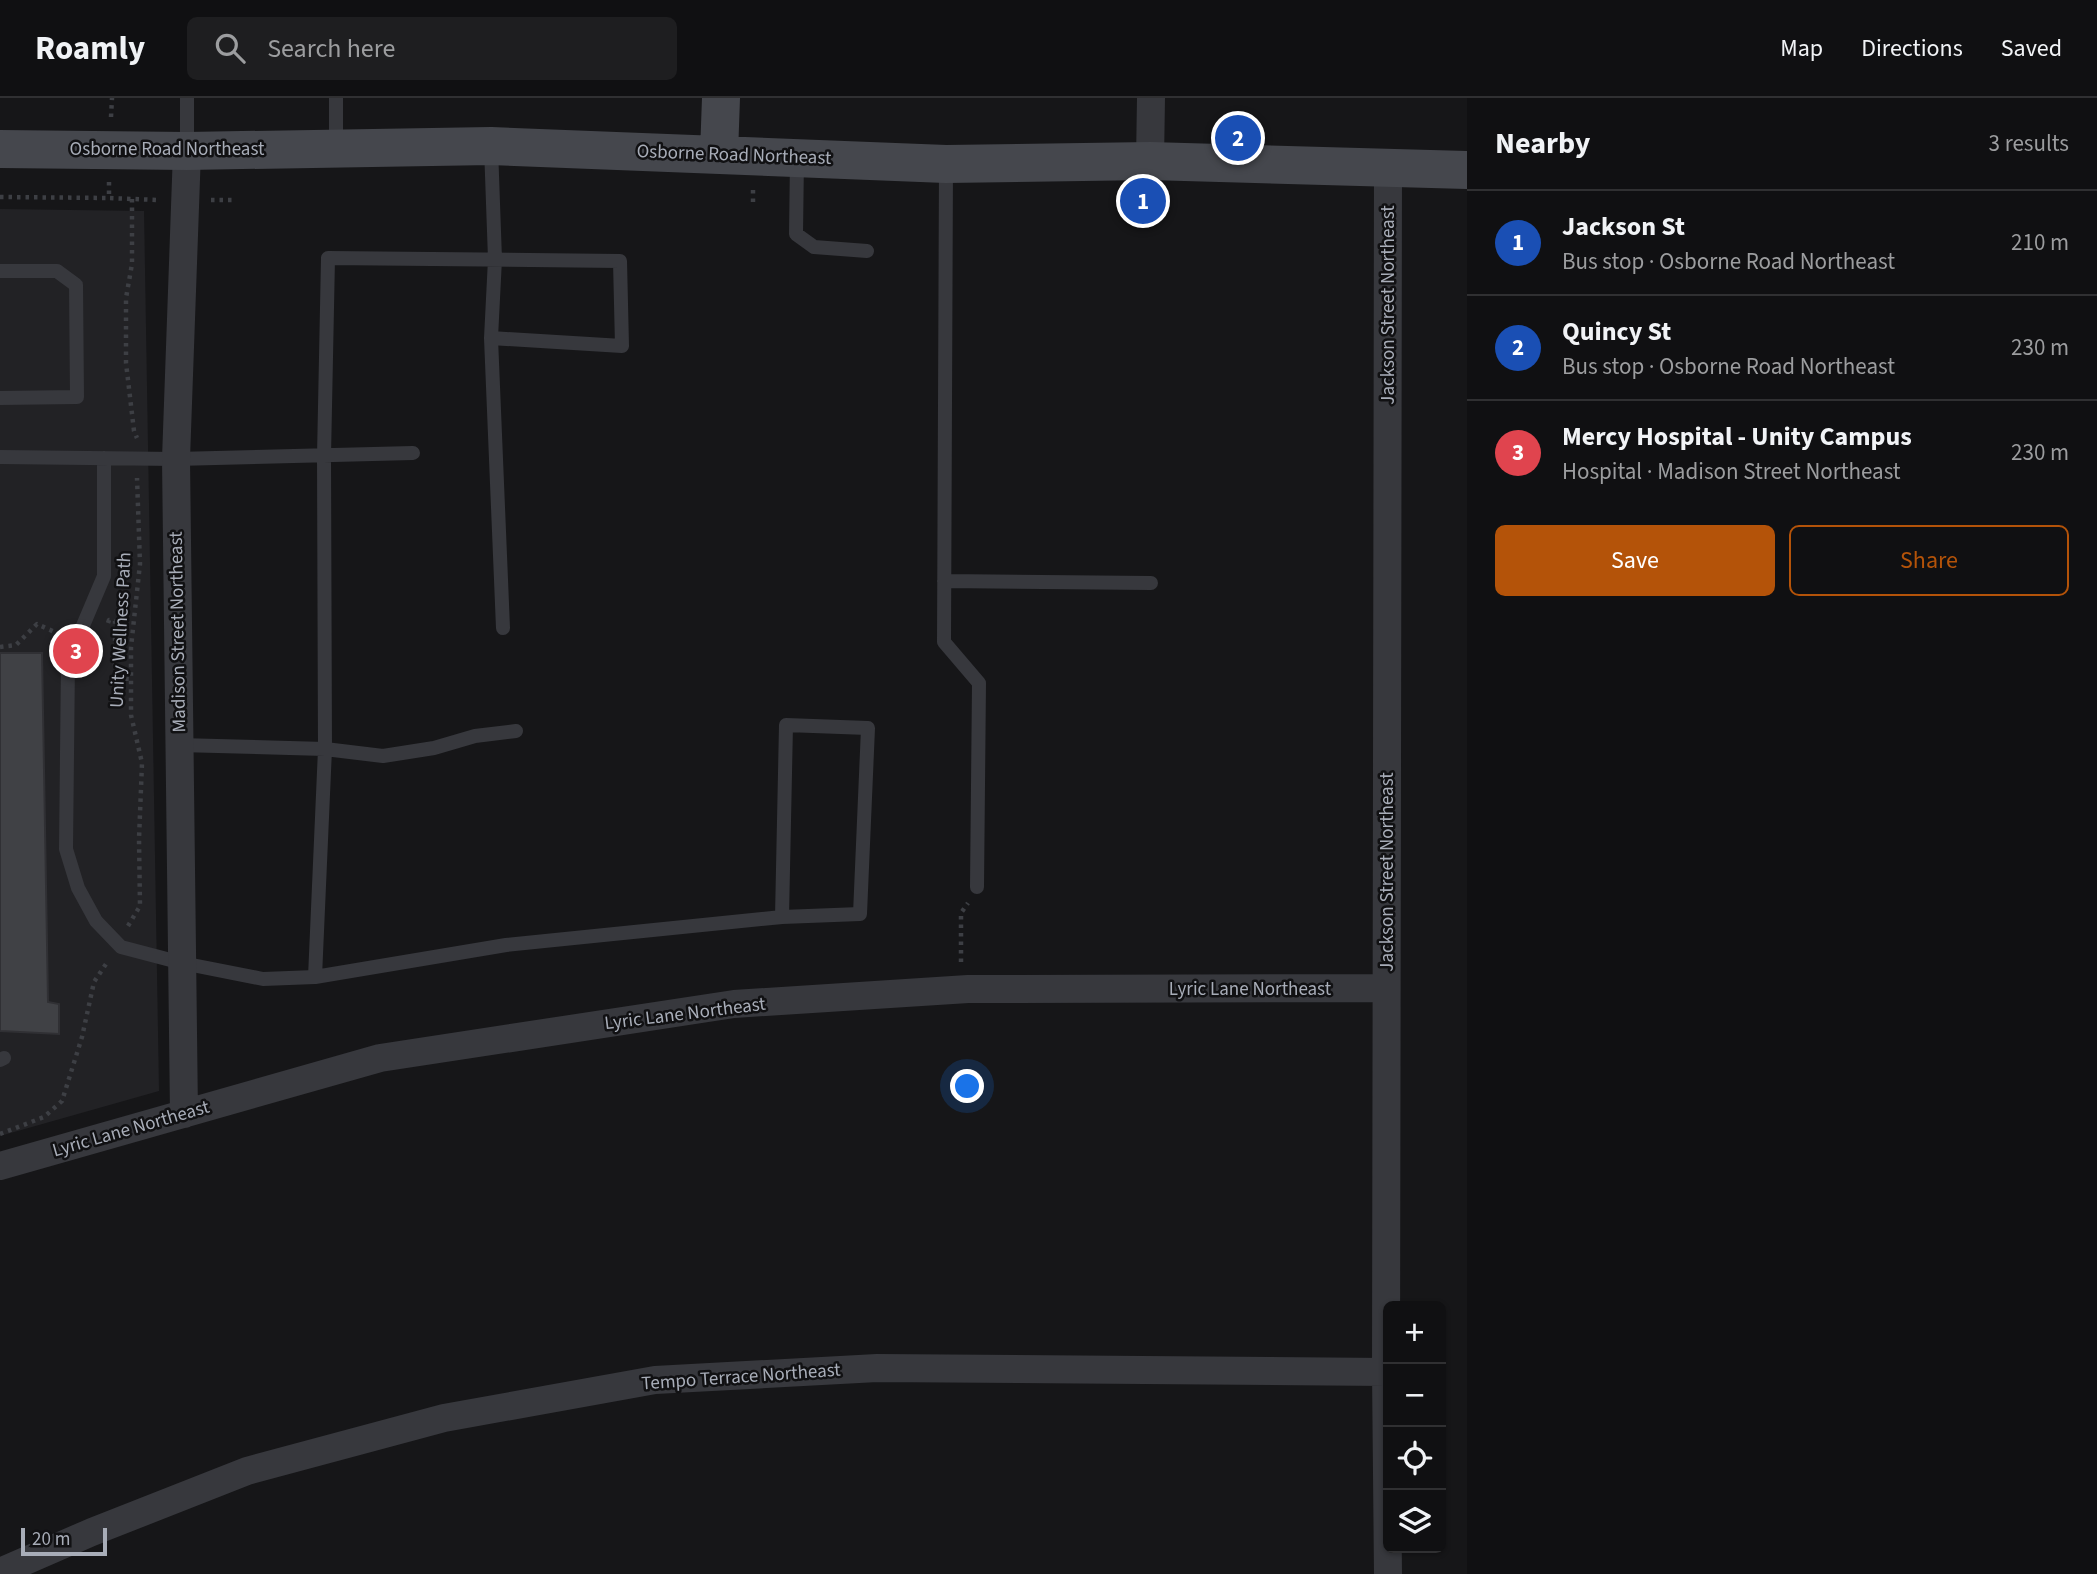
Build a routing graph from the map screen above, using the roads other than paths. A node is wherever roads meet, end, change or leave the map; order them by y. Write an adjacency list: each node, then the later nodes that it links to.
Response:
1 (187, 98): 8 (lane)
2 (336, 98): 6 (lane)
3 (721, 98): 9 (street)
4 (1151, 98): 11 (street)
5 (491, 146): 6 (street, Osborne Road Northeast); 9 (street, Osborne Road Northeast); 16 (lane)
6 (336, 147): 8 (street, Osborne Road Northeast)
7 (0, 149): 8 (street, Osborne Road Northeast)
8 (187, 151): 24 (street, Madison Street Northeast)
9 (719, 154): 10 (street, Osborne Road Northeast)
10 (797, 158): 12 (street, Osborne Road Northeast); 15 (lane)
11 (1150, 161): 12 (street, Osborne Road Northeast); 13 (street, Osborne Road Northeast)
12 (946, 164): 25 (lane)
13 (1388, 170): 14 (street, Osborne Road Northeast); 35 (street, Jackson Street Northeast)
14 (1467, 170)
15 (867, 251)
16 (495, 259): 18 (lane); 18 (lane); 21 (lane)
17 (0, 271): 19 (lane)
18 (491, 338): 27 (lane)
19 (0, 398)
20 (413, 453): 21 (lane)
21 (324, 456): 24 (lane); 30 (lane)
22 (0, 457): 23 (lane)
23 (104, 458): 24 (lane); 33 (lane)
24 (176, 459): 29 (street, Madison Street Northeast)
25 (944, 581): 26 (lane); 31 (lane)
26 (1151, 583)
27 (503, 628)
28 (516, 731): 30 (lane)
29 (180, 745): 30 (lane); 33 (street, Madison Street Northeast)
30 (325, 749): 34 (lane)
31 (977, 887)
32 (782, 917): 32 (lane); 34 (lane)
33 (182, 963): 34 (lane); 36 (street, Madison Street Northeast)
34 (315, 977)
35 (1386, 988): 36 (street, Lyric Lane Northeast); 38 (street, Jackson Street Northeast)
36 (184, 1114): 37 (street, Lyric Lane Northeast)
37 (0, 1166)
38 (1386, 1364)
39 (1383, 1372): 41 (street, Tempo Terrace Northeast)
40 (1387, 1427): 42 (street, Jackson Street Northeast)
41 (0, 1572)
42 (1388, 1574)

